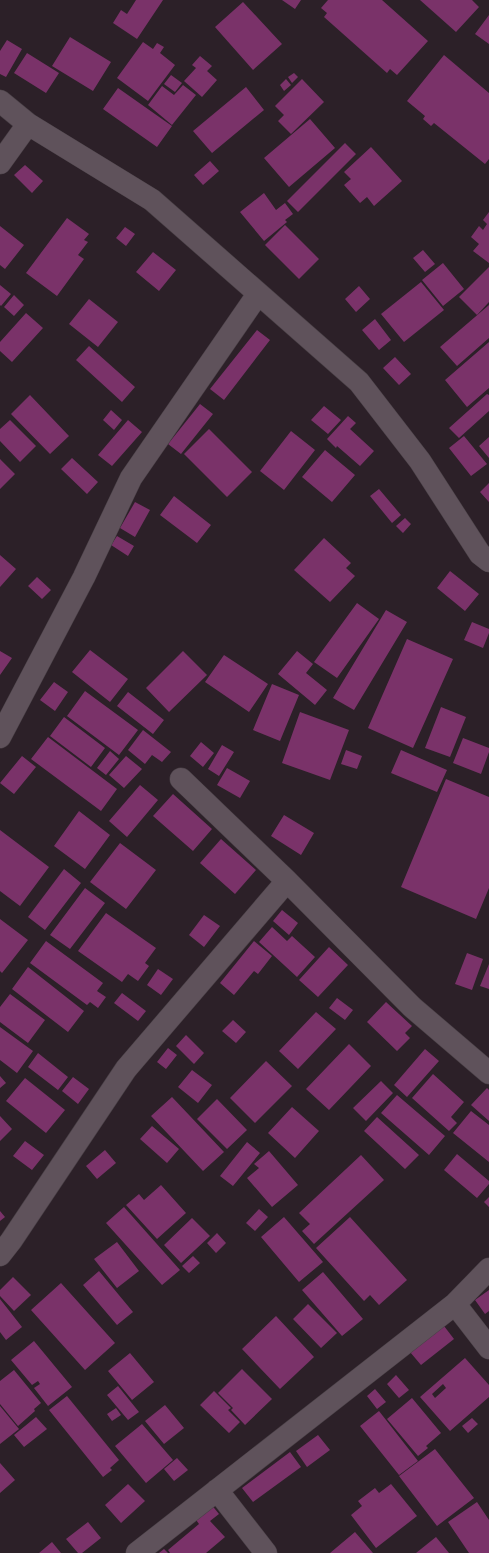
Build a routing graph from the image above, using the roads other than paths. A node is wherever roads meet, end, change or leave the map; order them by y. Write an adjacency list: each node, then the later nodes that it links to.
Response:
1 (0, 101): 2 (street)
2 (28, 124): 3 (street); 4 (street)
3 (0, 163)
4 (258, 294): 5 (street); 6 (street)
5 (489, 562)
6 (0, 737)
7 (181, 779): 8 (street)
8 (287, 880): 9 (street); 10 (street)
9 (489, 1073)
10 (0, 1255)
11 (489, 1269): 12 (street)
12 (455, 1304): 13 (street); 14 (street)
13 (489, 1348)
14 (217, 1490): 15 (street); 16 (street)
15 (137, 1553)
16 (266, 1553)

